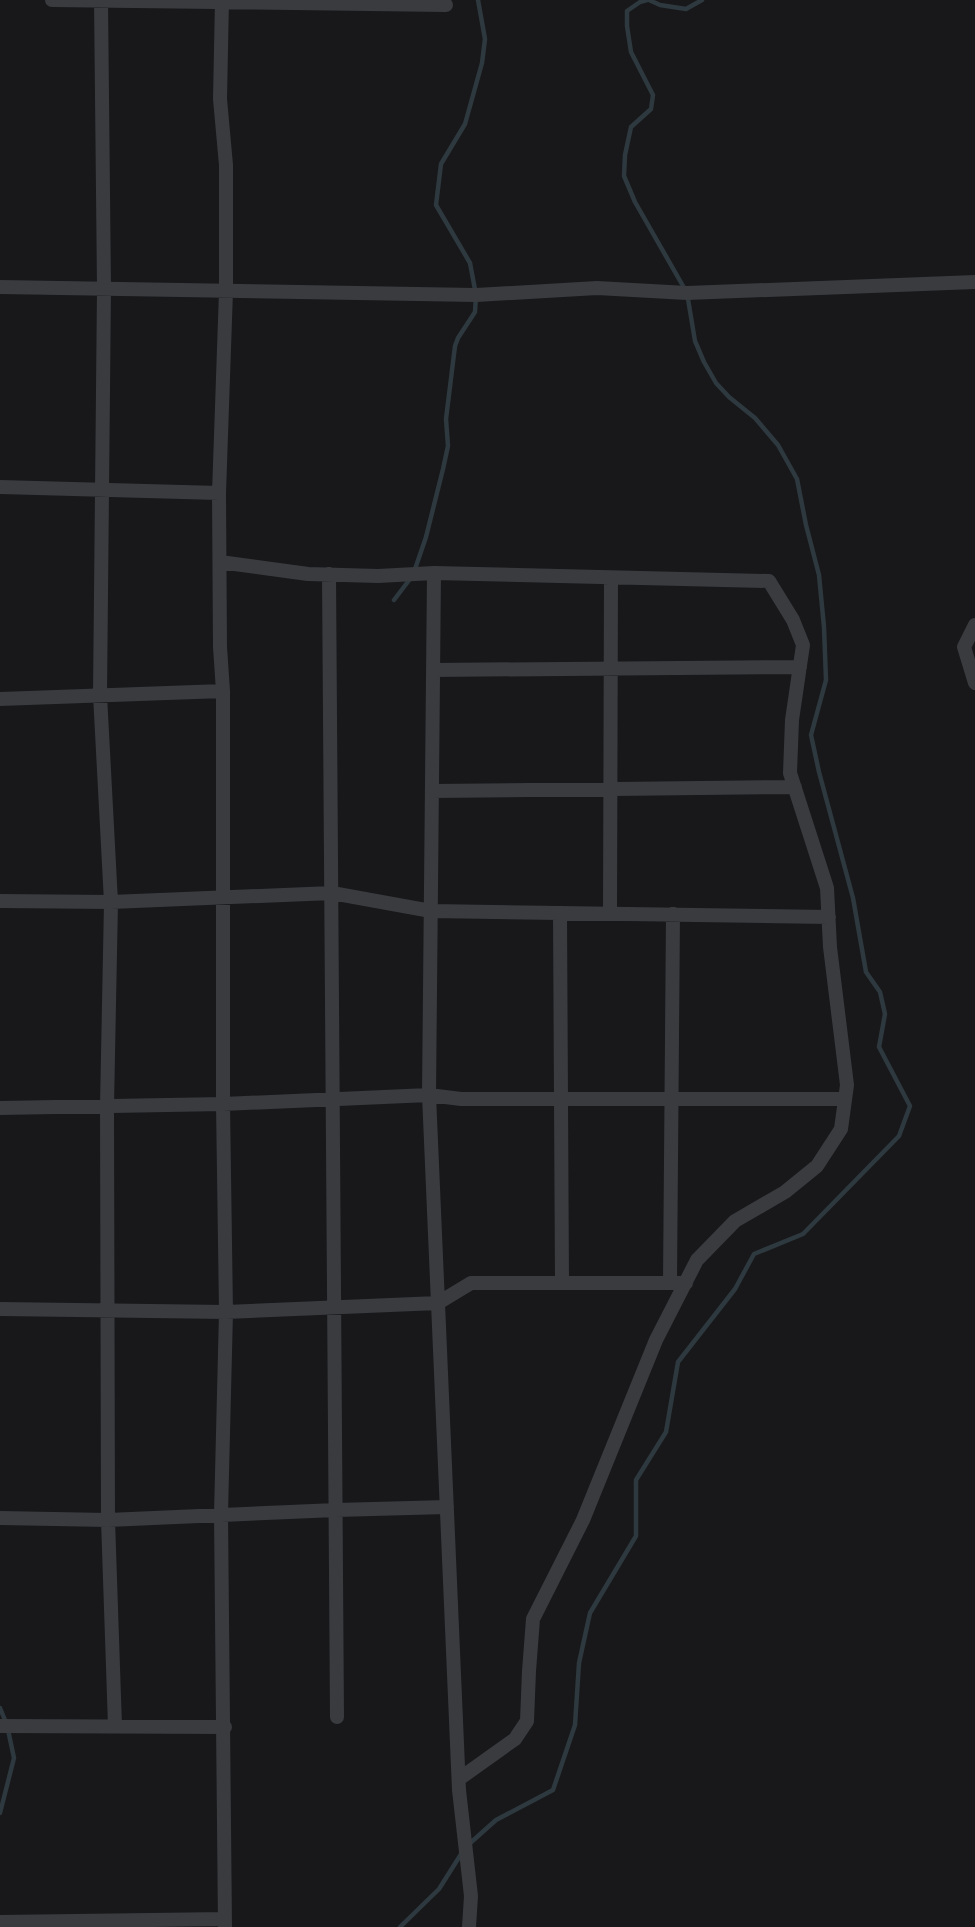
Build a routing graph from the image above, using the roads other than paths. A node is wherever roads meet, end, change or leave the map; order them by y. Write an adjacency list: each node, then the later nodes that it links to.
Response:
1 (52, 0): 2 (street)
2 (101, 0): 3 (street); 7 (street)
3 (222, 1): 4 (street); 8 (street)
4 (446, 5)
5 (975, 282): 8 (street)
6 (0, 287): 7 (street)
7 (104, 288): 8 (street); 10 (street)
8 (226, 291): 11 (street)
9 (0, 487): 10 (street)
10 (101, 490): 11 (street); 22 (street)
11 (219, 493): 12 (street)
12 (220, 562): 14 (street); 21 (street)
13 (434, 573): 14 (street); 15 (street); 19 (street)
14 (329, 574): 27 (street)
15 (611, 578): 17 (street); 18 (street)
16 (975, 625): 20 (street)
17 (800, 667): 18 (street); 24 (street)
18 (611, 668): 19 (street); 25 (street)
19 (433, 670): 26 (street)
20 (975, 683)
21 (223, 691): 22 (street); 28 (street)
22 (100, 695): 23 (street); 30 (street)
23 (0, 699)
24 (794, 787): 25 (street); 35 (street)
25 (610, 790): 26 (street); 33 (street)
26 (432, 791): 31 (street)
27 (332, 893): 28 (street); 31 (street); 37 (street)
28 (222, 897): 30 (street); 41 (street)
29 (0, 901): 30 (street)
30 (112, 902): 42 (street)
31 (431, 910): 32 (street); 36 (street)
32 (560, 913): 33 (street); 38 (street)
33 (610, 913): 34 (street)
34 (673, 914): 35 (street); 39 (street)
35 (829, 917): 40 (street)
36 (430, 1095): 37 (street); 38 (street); 47 (street)
37 (333, 1099): 41 (street); 48 (street)
38 (561, 1099): 39 (street); 46 (street)
39 (671, 1099): 40 (street); 45 (street)
40 (845, 1099): 44 (street)
41 (223, 1104): 42 (street); 51 (street)
42 (108, 1106): 43 (street); 50 (street)
43 (0, 1108)
44 (686, 1282): 45 (street); 61 (street)
45 (670, 1283): 46 (street)
46 (562, 1284): 47 (street)
47 (438, 1303): 48 (street); 52 (street)
48 (334, 1307): 51 (street); 53 (street)
49 (0, 1309): 50 (street)
50 (108, 1310): 51 (street); 56 (street)
51 (226, 1312): 54 (street)
52 (447, 1508): 53 (street); 61 (street)
53 (336, 1510): 54 (street); 57 (street)
54 (221, 1514): 56 (street); 60 (street)
55 (0, 1518): 56 (street)
56 (108, 1520): 59 (street)
57 (337, 1717)
58 (0, 1726): 59 (street)
59 (115, 1726): 60 (street)
60 (225, 1727): 63 (street)
61 (459, 1779): 64 (street)
62 (0, 1922): 63 (street)
63 (226, 1923)
64 (469, 1927)

